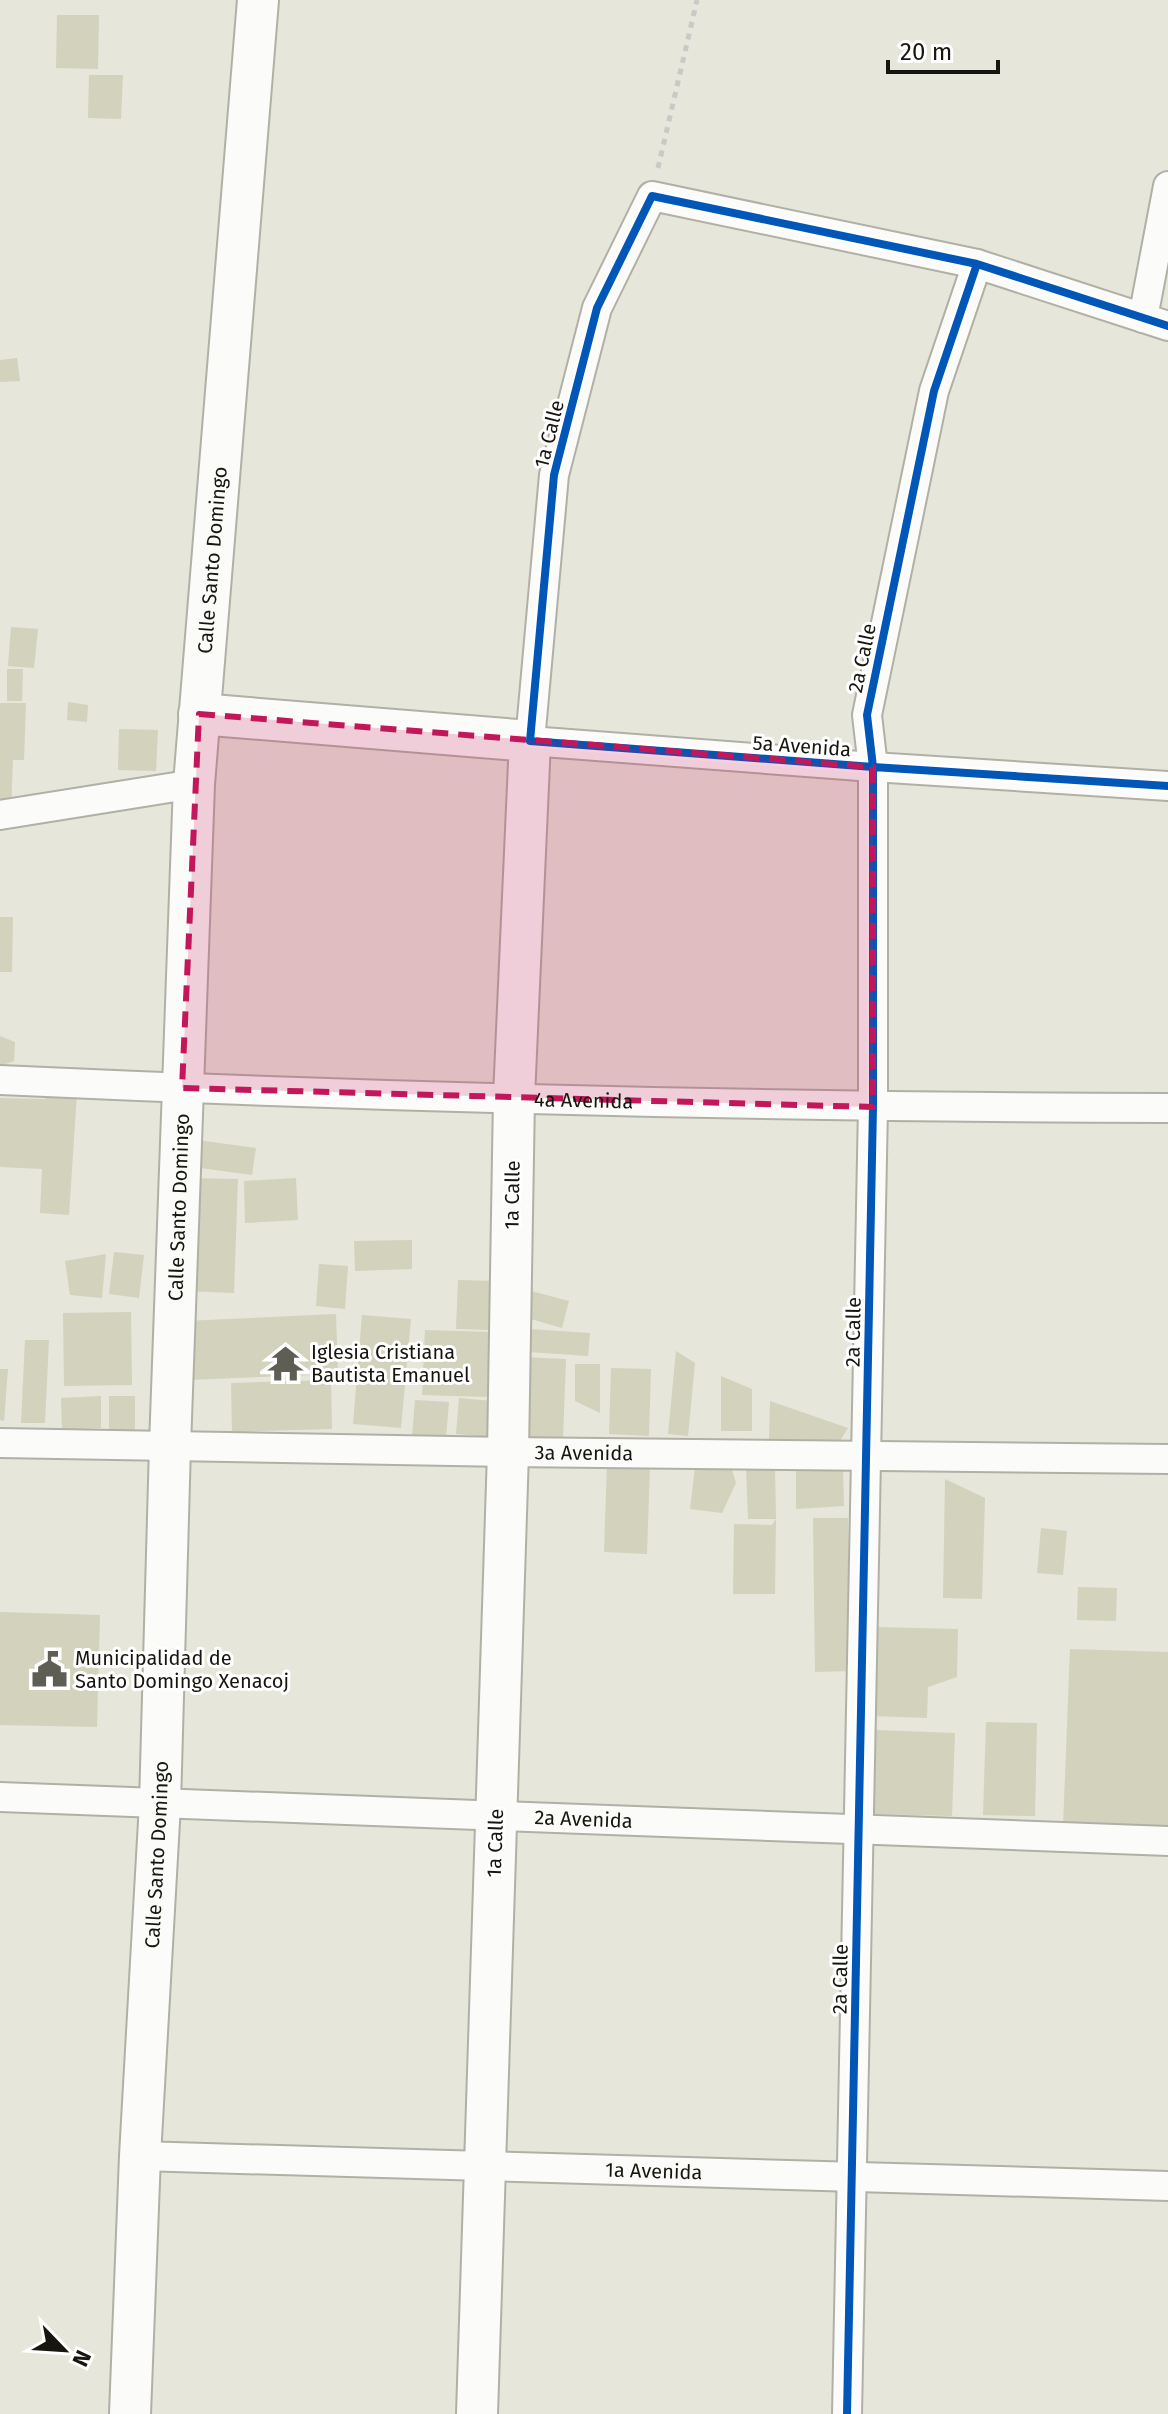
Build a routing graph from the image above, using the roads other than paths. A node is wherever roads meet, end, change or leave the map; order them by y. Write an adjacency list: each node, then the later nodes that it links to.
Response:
1 (258, 0): 5 (main road, Calle Santo Domingo)
2 (1168, 186): 4 (street)
3 (977, 264): 4 (street); 6 (street, 1a Calle); 7 (street, 2a Calle)
4 (1155, 322)
5 (199, 714): 6 (main road, 5a Avenida); 8 (main road, Calle Santo Domingo)
6 (530, 741): 7 (street, 5a Avenida); 13 (main road, 1a Calle)
7 (873, 767): 9 (street, 5a Avenida); 14 (street, 2a Calle)
8 (194, 784): 10 (street); 12 (main road, Calle Santo Domingo)
9 (1168, 786)
10 (0, 815)
11 (0, 1080): 12 (street, 4a Avenida)
12 (182, 1088): 13 (street, 4a Avenida); 17 (main road, Calle Santo Domingo)
13 (514, 1097): 14 (street, 4a Avenida); 18 (main road, 1a Calle)
14 (873, 1107): 15 (street, 4a Avenida); 19 (street, 2a Calle)
15 (1168, 1108)
16 (0, 1443): 17 (street, 3a Avenida)
17 (170, 1446): 18 (street, 3a Avenida); 22 (main road, Calle Santo Domingo)
18 (508, 1452): 19 (street, 3a Avenida); 23 (main road, 1a Calle)
19 (867, 1454): 20 (street, 3a Avenida); 24 (street, 2a Calle)
20 (1168, 1459)
21 (0, 1797): 22 (street, 2a Avenida)
22 (160, 1804): 23 (street, 2a Avenida); 26 (main road, Calle Santo Domingo)
23 (496, 1815): 24 (street, 2a Avenida); 27 (main road, 1a Calle)
24 (859, 1830): 25 (street, 2a Avenida); 28 (street, 2a Calle)
25 (1168, 1841)
26 (140, 2156): 27 (street, 1a Avenida); 30 (main road, Calle Santo Domingo)
27 (485, 2166): 28 (street, 1a Avenida); 31 (main road, 1a Calle)
28 (852, 2179): 29 (street, 1a Avenida); 32 (street, 2a Calle)
29 (1168, 2186)
30 (130, 2414)
31 (477, 2414)
32 (847, 2414)

